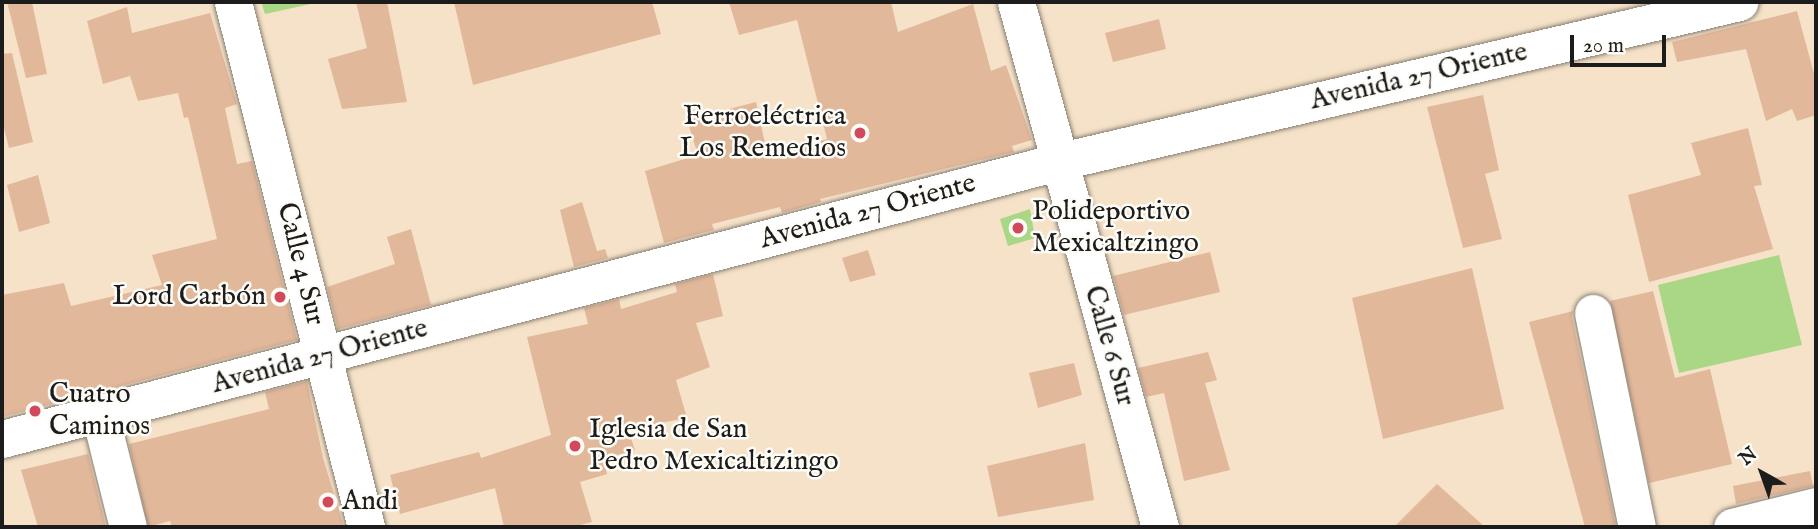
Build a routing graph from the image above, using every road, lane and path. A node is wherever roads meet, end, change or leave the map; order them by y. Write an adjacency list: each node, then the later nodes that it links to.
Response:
1 (233, 2): 6 (street, Calle 4 Sur)
2 (1016, 2): 4 (street, Calle 6 Sur)
3 (1739, 2): 4 (street, Avenida 27 Oriente)
4 (1057, 163): 6 (street, Avenida 27 Oriente); 12 (street, Calle 6 Sur)
5 (1593, 313): 13 (street)
6 (324, 356): 7 (street, Avenida 27 Oriente); 11 (street, Calle 4 Sur)
7 (100, 415): 8 (street, Avenida 27 Oriente); 10 (street)
8 (2, 439)
9 (1816, 506): 14 (street)
10 (128, 527)
11 (366, 527)
12 (1160, 527)
13 (1637, 527)
14 (1732, 527)

